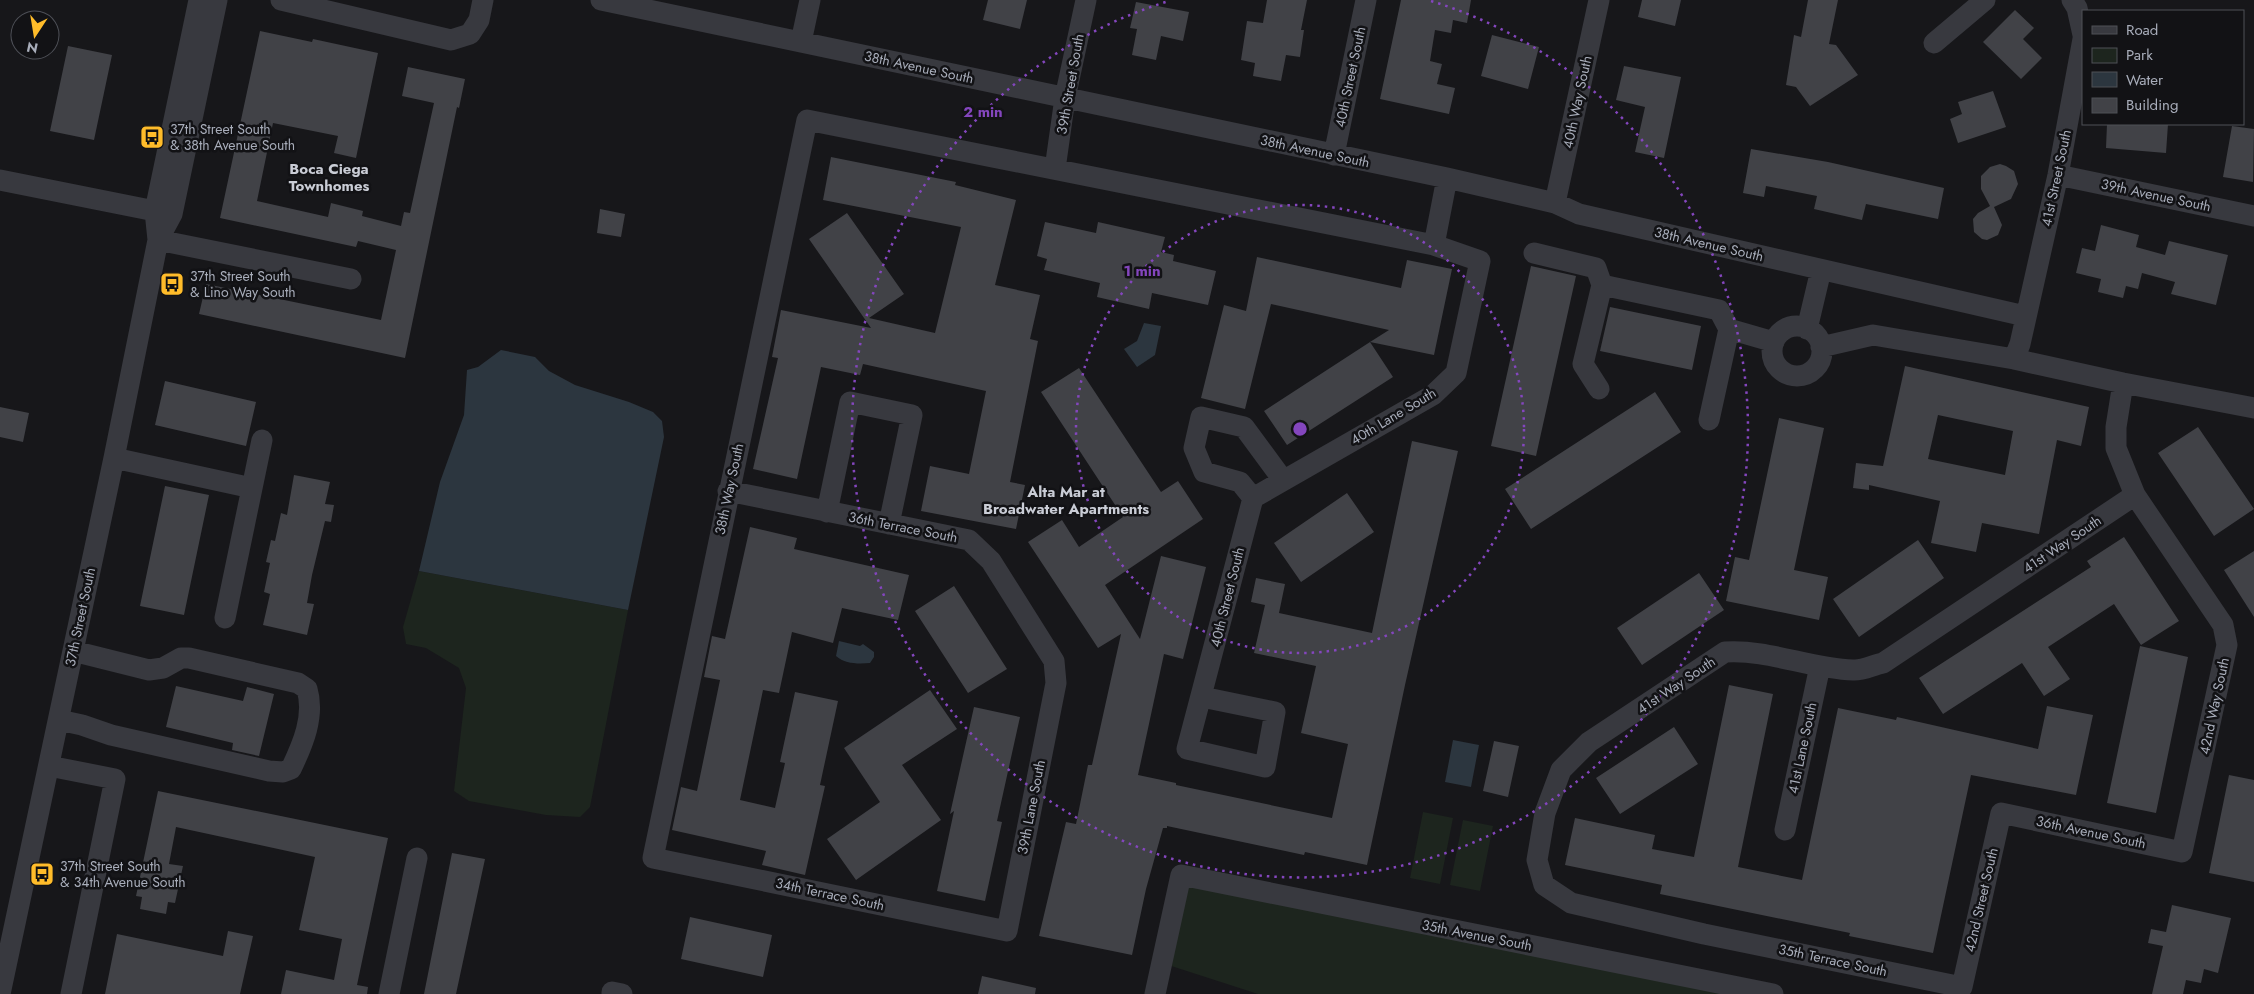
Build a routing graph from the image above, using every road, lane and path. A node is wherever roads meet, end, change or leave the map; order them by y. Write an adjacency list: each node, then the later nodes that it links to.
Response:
1 (199, 0): 23 (street, 37th Street South)
2 (217, 0): 25 (street, 37th Street South)
3 (281, 0): 4 (street)
4 (484, 0)
5 (601, 0): 13 (street, 38th Avenue South)
6 (810, 0): 13 (street)
7 (1086, 0): 16 (street, 39th Street South)
8 (1366, 0): 17 (street, 40th Street South)
9 (1599, 0): 22 (street, 40th Way South)
10 (1985, 0): 14 (street)
11 (2072, 0): 12 (street)
12 (2082, 30)
13 (801, 42): 16 (street, 38th Avenue South)
14 (1934, 43)
15 (2082, 44): 19 (street, 41st Street South)
16 (1065, 98): 17 (street, 38th Avenue South); 18 (street, 39th Street South)
17 (1334, 155): 20 (street, 38th Avenue South)
18 (1055, 169): 26 (street); 45 (street, 38th Way South)
19 (2058, 175): 24 (street, 39th Avenue South); 31 (street, 41st Street South)
20 (1447, 178): 22 (street, 38th Avenue South); 26 (street)
21 (0, 180): 23 (street)
22 (1555, 204): 28 (street, 38th Avenue South)
23 (155, 211): 25 (street, 37th Street South)
24 (2254, 216)
25 (158, 240): 29 (street); 42 (street, 37th Street South)
26 (1434, 245): 43 (street, 40th Lane South)
27 (1534, 252): 30 (street)
28 (1821, 270): 31 (street, 38th Avenue South); 33 (street)
29 (351, 279)
30 (1602, 285): 32 (street); 38 (street)
31 (2025, 316): 36 (street, 41st Street South)
32 (1729, 329): 34 (street); 40 (street)
33 (1807, 329): 34 (street); 35 (street)
34 (1774, 342): 35 (street)
35 (1822, 347): 36 (street)
36 (2014, 359): 37 (street)
37 (2123, 383): 39 (street); 46 (street, 42nd Way South)
38 (1599, 389)
39 (2254, 408)
40 (1709, 420)
41 (262, 440): 44 (street)
42 (114, 458): 44 (street); 51 (street, 37th Street South)
43 (1283, 480): 47 (street, 40th Lane South); 47 (street)
44 (252, 488): 50 (street)
45 (728, 491): 48 (street, 36th Terrace South); 61 (street, 38th Way South)
46 (2135, 495): 52 (street, 41st Way South); 59 (street, 42nd Way South)
47 (1253, 498): 54 (street, 40th Street South)
48 (827, 512): 49 (street, 36th Terrace South); 49 (street)
49 (889, 524): 53 (street, 36th Terrace South)
50 (225, 618)
51 (73, 651): 55 (street, 37th Street South); 55 (street)
52 (1820, 666): 58 (street, 41st Lane South); 63 (street, 41st Way South)
53 (1056, 683): 62 (street, 39th Lane South)
54 (1202, 697)
55 (58, 720): 56 (street, 37th Street South)
56 (49, 766): 65 (street, 37th Street South); 66 (street)
57 (2001, 813): 59 (street, 36th Avenue South); 64 (street, 42nd Street South)
58 (1785, 830)
59 (2182, 852)
60 (416, 858): 67 (street)
61 (652, 858): 62 (street, 34th Terrace South)
62 (1007, 931)
63 (1704, 934): 64 (street, 35th Terrace South)
64 (1962, 987)
65 (0, 994)
66 (71, 994)
67 (389, 994)
68 (612, 994): 69 (street)
69 (622, 994)
70 (1155, 994): 71 (street, 35th Avenue South)
71 (1773, 994)

